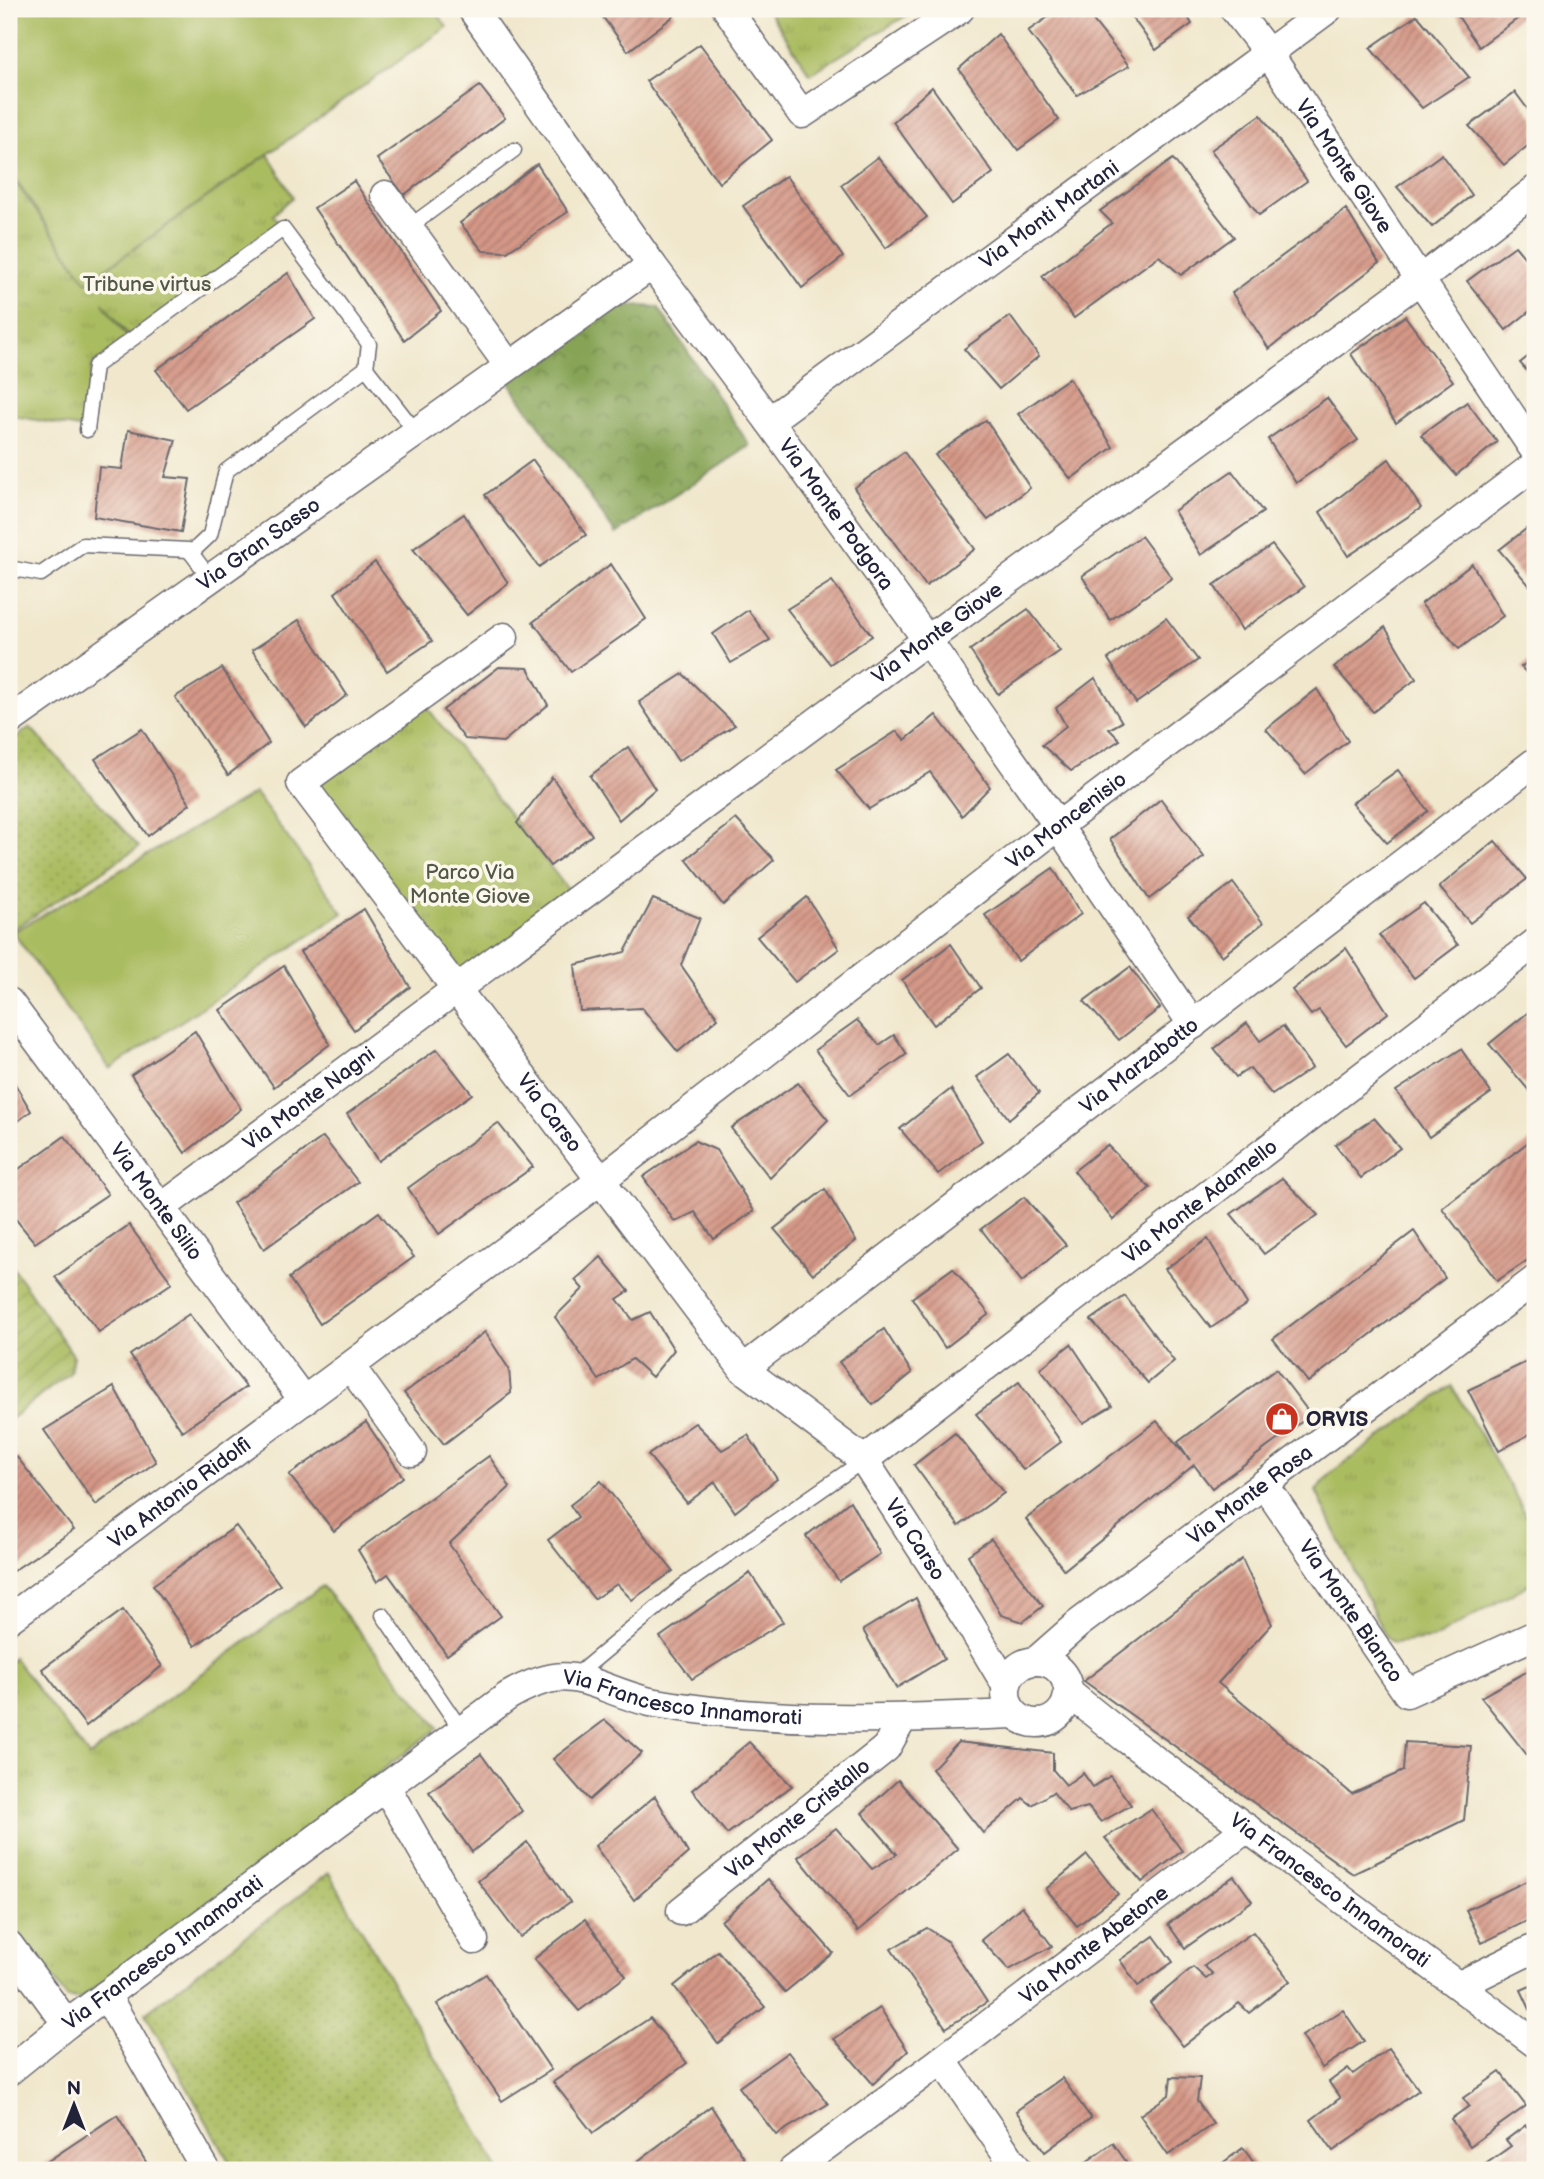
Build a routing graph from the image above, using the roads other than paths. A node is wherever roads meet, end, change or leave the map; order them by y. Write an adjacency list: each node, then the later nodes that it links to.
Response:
1 (472, 9): 11 (street, Via Monte Podgora)
2 (727, 9): 3 (street)
3 (960, 9)
4 (1234, 9): 6 (street, Via Monte Giove)
5 (1328, 9): 6 (street, Via Monti Martani)
6 (1269, 54): 12 (street, Via Monte Giove); 15 (street, Via Monti Martani)
7 (514, 149): 10 (lane)
8 (1535, 190): 12 (street, Via Monte Giove)
9 (385, 195): 10 (street)
10 (409, 227): 13 (street)
11 (652, 265): 13 (street, Via Gran Sasso); 15 (street, Via Monte Podgora)
12 (1421, 279): 18 (street, Via Monte Giove); 24 (street, Via Monte Giove)
13 (509, 366): 17 (street, Via Gran Sasso)
14 (366, 368): 16 (lane); 17 (lane); 20 (lane)
15 (769, 421): 24 (street, Via Monte Podgora)
16 (88, 430)
17 (416, 432): 22 (street, Via Gran Sasso)
18 (1535, 451)
19 (1535, 465): 27 (street, Via Moncenisio)
20 (191, 552): 21 (lane); 22 (lane)
21 (9, 568)
22 (210, 578): 25 (street, Via Gran Sasso)
23 (504, 637): 29 (street, Via Carso)
24 (927, 640): 27 (street, Via Monte Podgora); 29 (street, Via Monte Giove)
25 (9, 721)
26 (1535, 762): 31 (street, Via Marzabotto)
27 (1058, 826): 31 (street, Via Monte Podgora); 32 (street, Via Moncenisio)
28 (1532, 953): 39 (street, Via Monte Adamello)
29 (456, 989): 32 (street, Via Carso); 33 (street, Via Monte Nagni)
30 (9, 1002): 33 (street, Via Monte Silio)
31 (1193, 1025): 36 (street, Via Marzabotto)
32 (601, 1180): 35 (street, Via Antonio Ridolfi); 36 (street, Via Carso)
33 (161, 1208): 37 (street, Via Monte Silio)
34 (1535, 1280): 40 (street, Via Monte Rosa)
35 (351, 1367): 37 (street, Via Antonio Ridolfi); 38 (street)
36 (743, 1368): 39 (street, Via Carso)
37 (304, 1401): 42 (street, Via Antonio Ridolfi)
38 (412, 1452)
39 (864, 1460): 43 (street, Via Carso); 47 (lane)
40 (1265, 1484): 44 (street, Via Monte Rosa); 45 (street, Via Monte Bianco)
41 (383, 1615): 53 (lane)
42 (9, 1619)
43 (968, 1621): 46 (street, Via Carso); 49 (street, Via Carso)
44 (1065, 1635): 46 (street, Via Monte Rosa); 48 (street)
45 (1535, 1635)
46 (1031, 1661): 48 (street, Via Francesco Innamorati); 49 (street)
47 (574, 1677): 51 (street, Via Francesco Innamorati); 53 (street, Via Francesco Innamorati)
48 (1066, 1684): 52 (street); 54 (street, Via Francesco Innamorati)
49 (1006, 1685): 50 (street)
50 (1014, 1714): 51 (street, Via Francesco Innamorati); 52 (street, Via Francesco Innamorati)
51 (903, 1718): 57 (street, Via Monte Cristallo)
52 (1053, 1719): 54 (street, Via Francesco Innamorati)
53 (462, 1731): 55 (street, Via Francesco Innamorati)
54 (1124, 1737): 56 (street, Via Francesco Innamorati)
55 (386, 1787): 58 (street); 62 (street, Via Francesco Innamorati)
56 (1247, 1828): 61 (street, Via Francesco Innamorati); 65 (street, Via Monte Abetone)
57 (681, 1911)
58 (474, 1940)
59 (9, 1945): 63 (street)
60 (1535, 1948): 61 (street)
61 (1460, 1986): 64 (street, Via Francesco Innamorati)
62 (106, 1995): 63 (street, Via Francesco Innamorati); 68 (street)
63 (67, 2024): 66 (street, Via Francesco Innamorati)
64 (1535, 2043)
65 (942, 2060): 67 (street); 69 (street, Via Monte Abetone)
66 (9, 2071)
67 (1009, 2167)
68 (206, 2170)
69 (793, 2170)

